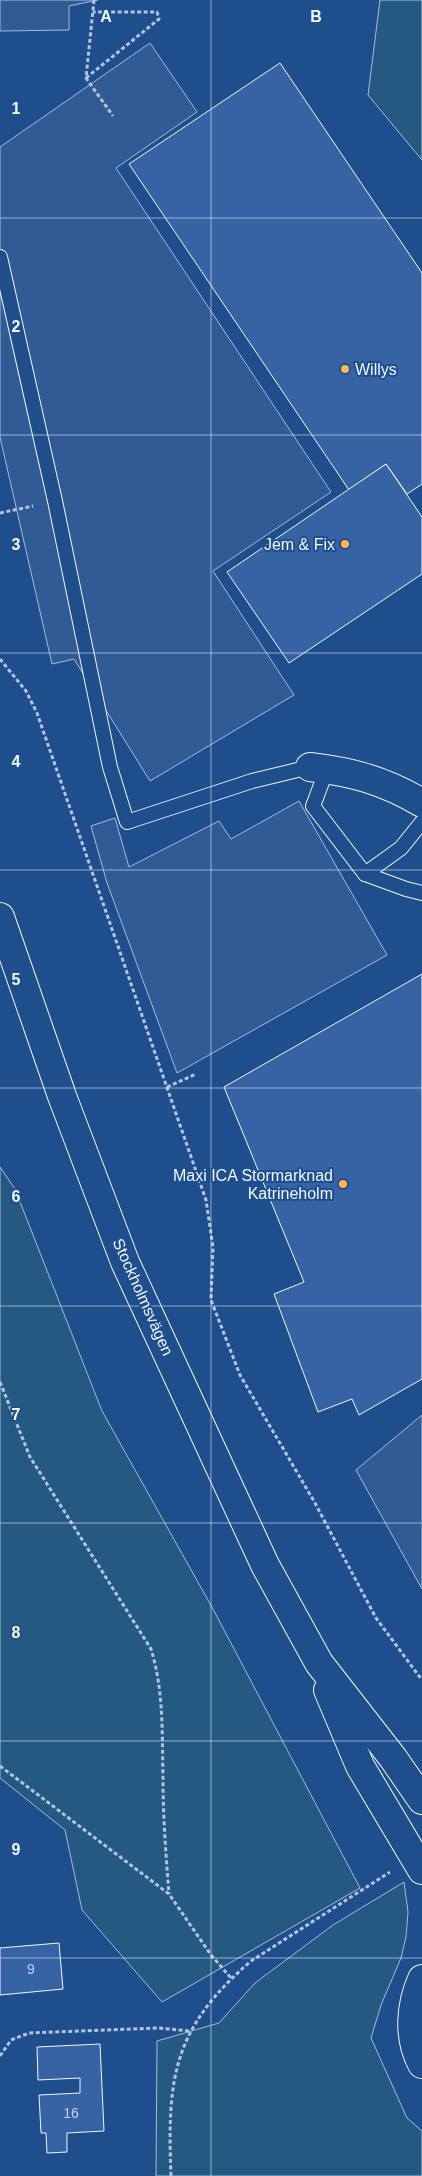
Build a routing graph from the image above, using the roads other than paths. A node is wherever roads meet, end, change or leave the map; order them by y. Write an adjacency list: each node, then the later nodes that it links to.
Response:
1 (0, 257): 2 (lane)
2 (319, 768): 3 (main road); 5 (lane)
3 (422, 803)
4 (422, 822): 5 (lane)
5 (365, 874): 6 (lane)
6 (422, 893)
7 (0, 917): 8 (main road, Stockholmsvägen)
8 (319, 1663): 9 (main road, Stockholmsvägen); 10 (main road, Stockholmsvägen)
9 (422, 1800)
10 (409, 1869)
11 (422, 1979): 12 (main road)
12 (422, 2064)

